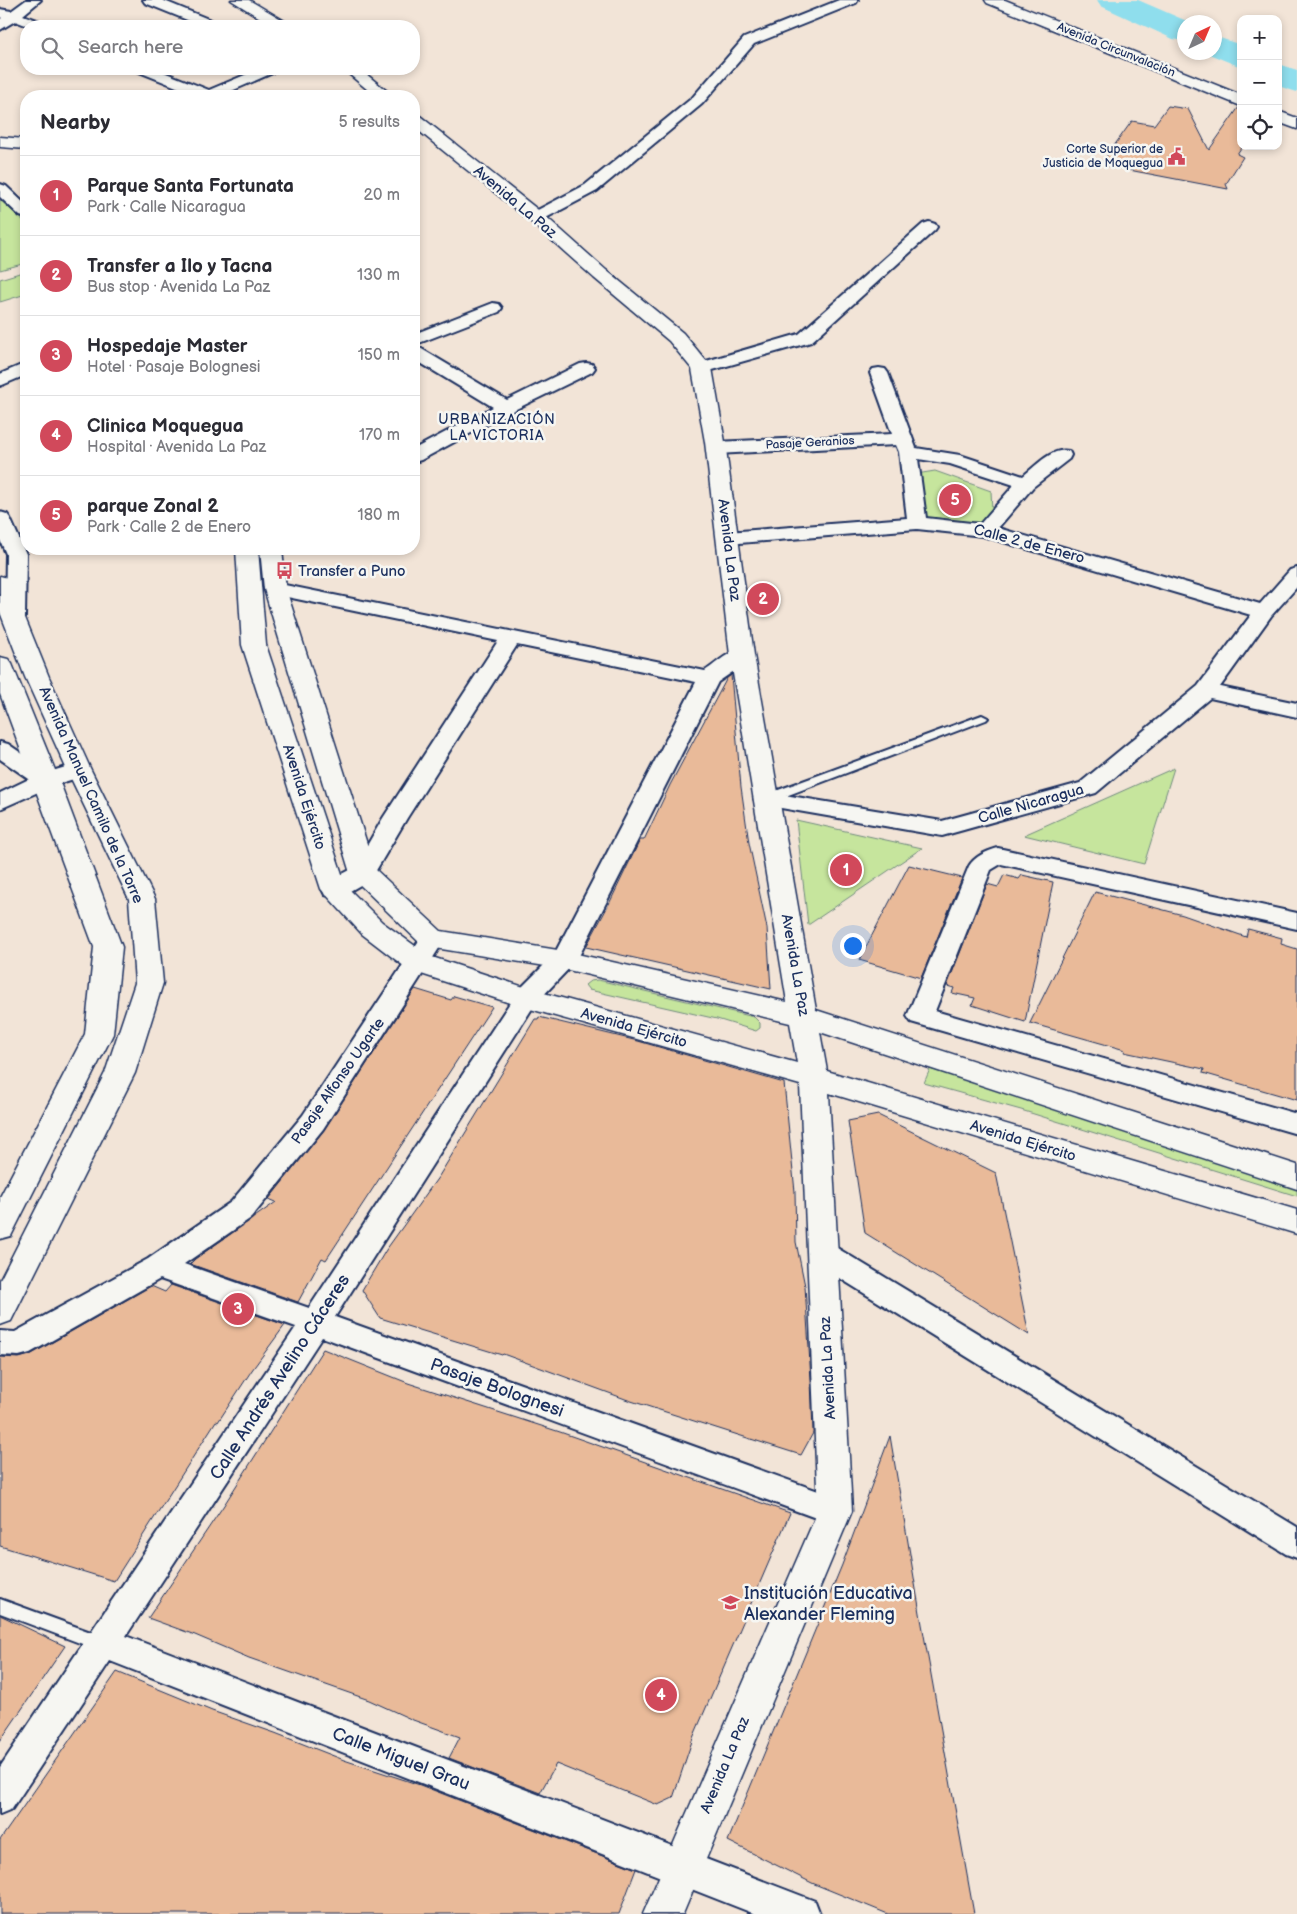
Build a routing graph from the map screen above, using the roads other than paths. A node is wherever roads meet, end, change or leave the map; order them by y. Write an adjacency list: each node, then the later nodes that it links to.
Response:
1 (34, 0): 8 (street)
2 (150, 0): 10 (street)
3 (238, 0): 11 (main road)
4 (851, 0): 30 (street)
5 (992, 0): 13 (main road, Avenida Circunvalación)
6 (1025, 0): 13 (main road, Avenida Circunvalación)
7 (0, 13): 8 (street)
8 (14, 16): 9 (street); 12 (street)
9 (24, 20)
10 (198, 20)
11 (273, 20)
12 (0, 26)
13 (1170, 72): 20 (main road, Avenida Circunvalación)
14 (158, 75): 17 (street)
15 (256, 75): 18 (street)
16 (359, 75): 19 (main road)
17 (195, 90)
18 (223, 90)
19 (378, 90)
20 (1237, 98)
21 (1282, 118): 23 (main road)
22 (420, 124): 30 (main road, Avenida La Paz)
23 (1297, 124)
24 (0, 133): 25 (main road)
25 (20, 134)
26 (0, 142): 27 (main road)
27 (20, 144)
28 (0, 190): 29 (street)
29 (20, 208)
30 (536, 217): 36 (main road, Avenida La Paz)
31 (929, 227): 36 (street)
32 (494, 308): 33 (street)
33 (420, 338)
34 (420, 356): 40 (street)
35 (586, 368): 40 (street)
36 (702, 368): 42 (main road, Avenida La Paz)
37 (20, 371): 39 (street)
38 (879, 373): 41 (street)
39 (0, 381)
40 (506, 407): 43 (street)
41 (906, 445): 42 (street, Pasaje Geranios); 45 (street, Pasaje Geranios); 47 (street)
42 (716, 448): 49 (main road, Avenida La Paz)
43 (420, 453)
44 (1062, 455): 45 (street)
45 (1026, 483): 48 (street)
46 (0, 518): 56 (street)
47 (917, 523): 48 (street, Calle 2 de Enero); 49 (street, Calle 2 de Enero)
48 (985, 530): 55 (street, Calle 2 de Enero)
49 (727, 538): 58 (main road, Avenida La Paz)
50 (247, 555): 70 (main road, Avenida Ejército)
51 (272, 555): 54 (main road)
52 (1297, 574): 55 (street, Calle Nicaragua)
53 (0, 583): 56 (main road, Avenida Manuel Camilo de la Torre)
54 (275, 589): 57 (street); 69 (main road)
55 (1264, 612): 61 (street, Calle Nicaragua)
56 (15, 617): 65 (main road, Avenida Manuel Camilo de la Torre)
57 (511, 638): 60 (street); 69 (street)
58 (742, 655): 60 (street); 67 (main road, Avenida La Paz)
59 (0, 664): 66 (main road, Avenida Manuel Camilo de la Torre)
60 (709, 678): 73 (street, Calle Andrés Avelino Cáceres)
61 (1206, 691): 62 (street); 67 (street, Calle Nicaragua)
62 (1297, 710)
63 (982, 718): 67 (lane)
64 (0, 749): 66 (street)
65 (79, 770): 66 (street); 84 (main road, Avenida Manuel Camilo de la Torre)
66 (46, 780): 68 (street); 81 (main road, Avenida Manuel Camilo de la Torre)
67 (766, 799): 76 (main road, Avenida La Paz)
68 (0, 802)
69 (363, 873): 70 (street); 72 (main road)
70 (334, 889): 74 (main road, Avenida Ejército)
71 (1297, 922): 78 (street)
72 (433, 939): 73 (main road); 74 (street, Pasaje Alfonso Ugarte)
73 (564, 960): 75 (street, Calle Andrés Avelino Cáceres); 76 (main road)
74 (418, 963): 75 (main road, Avenida Ejército); 83 (street, Pasaje Alfonso Ugarte)
75 (526, 998): 77 (main road, Avenida Ejército); 85 (street, Calle Andrés Avelino Cáceres)
76 (804, 1016): 77 (main road, Avenida La Paz); 79 (main road)
77 (814, 1078): 80 (main road, Avenida Ejército); 82 (main road, Avenida La Paz)
78 (1297, 1124)
79 (1297, 1178)
80 (1297, 1222)
81 (0, 1227)
82 (822, 1253): 87 (main road, Avenida La Paz); 88 (street)
83 (158, 1267): 85 (street, Pasaje Bolognesi); 86 (street, Pasaje Alfonso Ugarte)
84 (0, 1312)
85 (316, 1322): 87 (street, Pasaje Bolognesi); 90 (street, Calle Andrés Avelino Cáceres)
86 (0, 1343)
87 (835, 1512): 92 (main road, Avenida La Paz)
88 (1297, 1544)
89 (0, 1606): 90 (lane, Calle Miguel Grau)
90 (104, 1644): 91 (street, Calle Andrés Avelino Cáceres); 92 (street, Calle Miguel Grau)
91 (0, 1798)
92 (681, 1868): 93 (main road, Avenida La Paz); 94 (street, Calle Miguel Grau)
93 (663, 1914)
94 (802, 1914)

